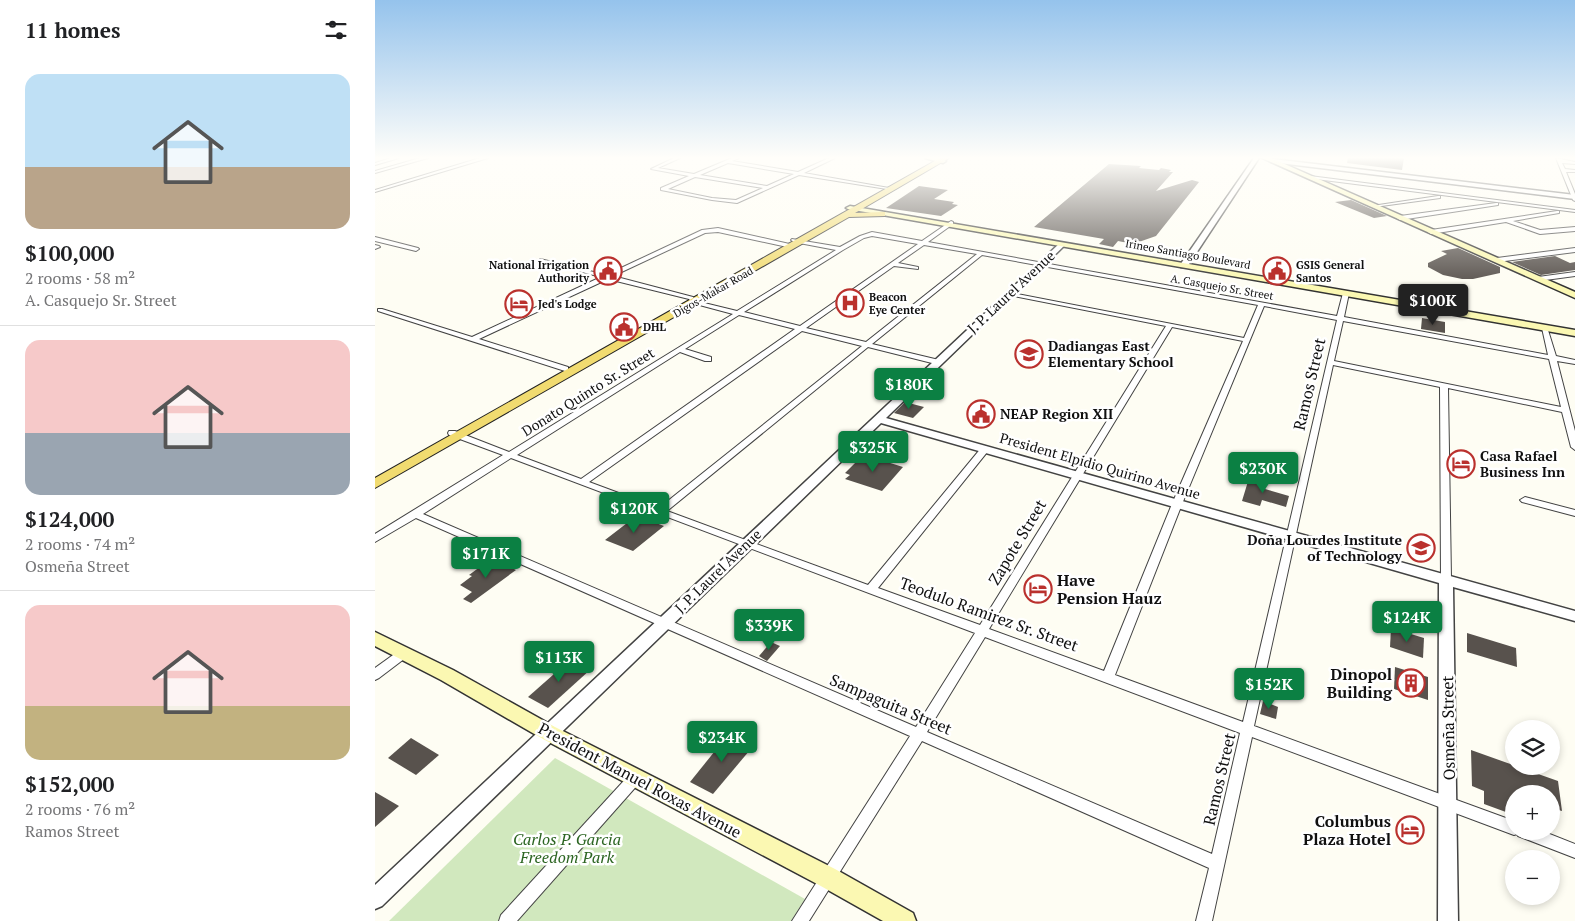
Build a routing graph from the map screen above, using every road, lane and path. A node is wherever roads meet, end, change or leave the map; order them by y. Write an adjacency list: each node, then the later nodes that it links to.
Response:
1 (867, 201): 10 (main road, Digos-Makar Road)
2 (1222, 201): 33 (street)
3 (1226, 201): 33 (street)
4 (1363, 201): 9 (main road)
5 (1409, 201): 9 (street)
6 (1499, 201): 8 (street)
7 (871, 202): 10 (main road, Digos-Makar Road); 12 (main road)
8 (1508, 202): 11 (street); 13 (street)
9 (1374, 206): 13 (main road)
10 (854, 209): 12 (main road); 12 (main road, Irineo Santiago Boulevard); 22 (main road, Digos-Makar Road)
11 (1573, 211): 14 (street)
12 (884, 213): 15 (main road, Irineo Santiago Boulevard)
13 (1400, 218): 17 (main road)
14 (1506, 220): 16 (street); 17 (street)
15 (949, 224): 20 (street); 23 (main road, Irineo Santiago Boulevard)
16 (1575, 229)
17 (1431, 232): 30 (main road)
18 (866, 236): 20 (street, A. Casquejo Sr. Street); 26 (street, Donato Quinto Sr. Street)
19 (375, 239): 21 (street)
20 (923, 242): 28 (street, A. Casquejo Sr. Street); 32 (street)
21 (390, 243): 24 (street); 25 (street)
22 (793, 243): 26 (street); 36 (street); 41 (main road, Digos-Makar Road)
23 (1062, 244): 31 (street, J. P. Laurel Avenue); 33 (main road, Irineo Santiago Boulevard)
24 (376, 247)
25 (416, 249)
26 (841, 250): 44 (street, Donato Quinto Sr. Street)
27 (1575, 250): 30 (street)
28 (981, 253): 31 (street, A. Casquejo Sr. Street); 52 (street)
29 (542, 260): 36 (street)
30 (1497, 260): 37 (main road)
31 (1040, 263): 38 (street, J. P. Laurel Avenue); 42 (street, A. Casquejo Sr. Street)
32 (894, 264): 34 (street); 48 (street)
33 (1180, 264): 39 (main road, Irineo Santiago Boulevard)
34 (916, 268)
35 (1575, 274): 37 (street)
36 (606, 277): 41 (street); 50 (street)
37 (1538, 278): 40 (main road)
38 (1009, 293): 46 (street); 56 (street, J. P. Laurel Avenue)
39 (1346, 293): 45 (street, Ramos Street); 47 (main road, Irineo Santiago Boulevard)
40 (1574, 296)
41 (693, 300): 44 (street); 59 (main road, Digos-Makar Road); 63 (main road, Digos-Makar Road)
42 (1262, 304): 45 (street, A. Casquejo Sr. Street); 51 (street)
43 (380, 310): 50 (street)
44 (740, 313): 48 (street); 53 (street, Donato Quinto Sr. Street)
45 (1341, 319): 55 (street, A. Casquejo Sr. Street); 57 (street, Ramos Street)
46 (1170, 325): 51 (street); 67 (street, Zapote Street)
47 (1545, 328): 49 (main road, Irineo Santiago Boulevard); 55 (street)
48 (800, 329): 52 (street); 69 (street)
49 (1575, 333)
50 (472, 340): 59 (street)
51 (1245, 340): 72 (street)
52 (867, 345): 56 (street); 73 (street)
53 (680, 350): 54 (street); 66 (street, Donato Quinto Sr. Street)
54 (708, 358)
55 (1553, 358): 58 (street, A. Casquejo Sr. Street); 61 (street)
56 (937, 362): 62 (street, J. P. Laurel Avenue)
57 (1331, 362): 60 (street); 76 (street, Ramos Street)
58 (1575, 362)
59 (565, 369): 63 (main road, Digos-Makar Road)
60 (1444, 385): 61 (street); 79 (street, Osmeña Street)
61 (1565, 410): 64 (street)
62 (877, 419): 65 (street, President Elpidio Quirino Avenue); 78 (street, J. P. Laurel Avenue)
63 (456, 434): 66 (street, Teodulo Ramirez Sr. Street); 68 (main road, Digos-Makar Road); 70 (main road, Digos-Makar Road)
64 (1575, 447)
65 (985, 449): 67 (street, President Elpidio Quirino Avenue); 80 (street)
66 (510, 456): 69 (street, Teodulo Ramirez Sr. Street); 75 (street, Donato Quinto Sr. Street)
67 (1076, 475): 72 (street, President Elpidio Quirino Avenue); 83 (street, Zapote Street)
68 (375, 476)
69 (582, 482): 73 (street, Teodulo Ramirez Sr. Street)
70 (375, 484)
71 (1525, 500): 74 (street)
72 (1177, 504): 76 (street, President Elpidio Quirino Avenue); 87 (street)
73 (661, 512): 78 (street, Teodulo Ramirez Sr. Street)
74 (1575, 513)
75 (415, 514): 77 (street, Donato Quinto Sr. Street); 82 (street, Sampaguita Street)
76 (1291, 536): 79 (street, President Elpidio Quirino Avenue); 88 (street, Ramos Street)
77 (375, 539)
78 (747, 543): 80 (street, Teodulo Ramirez Sr. Street); 82 (street, J. P. Laurel Avenue)
79 (1446, 578): 81 (street, President Elpidio Quirino Avenue); 92 (street, Osmeña Street)
80 (871, 589): 83 (street, Teodulo Ramirez Sr. Street)
81 (1575, 616)
82 (664, 623): 89 (street, J. P. Laurel Avenue); 90 (street, Sampaguita Street)
83 (983, 630): 87 (street, Teodulo Ramirez Sr. Street); 90 (street, Zapote Street)
84 (375, 638): 85 (main road, President Manuel Roxas Avenue)
85 (404, 653): 86 (street); 89 (main road, President Manuel Roxas Avenue)
86 (375, 675)
87 (1108, 677): 88 (street, Teodulo Ramirez Sr. Street)
88 (1247, 729): 92 (street, Teodulo Ramirez Sr. Street); 96 (street, Ramos Street)
89 (549, 733): 91 (main road, President Manuel Roxas Avenue); 98 (street, J. P. Laurel Avenue)
90 (919, 734): 96 (street, Sampaguita Street); 97 (street, Zapote Street)
91 (637, 777): 97 (main road, President Manuel Roxas Avenue); 99 (street)
92 (1449, 804): 93 (street, Teodulo Ramirez Sr. Street); 103 (street, Osmeña Street)
93 (1505, 825)
94 (1546, 840): 95 (street)
95 (1575, 851)
96 (1217, 864): 102 (street, Ramos Street)
97 (827, 877): 100 (street, Zapote Street); 101 (main road, President Manuel Roxas Avenue)
98 (375, 899)
99 (507, 921)
100 (801, 921)
101 (905, 921)
102 (1203, 921)
103 (1448, 921)

